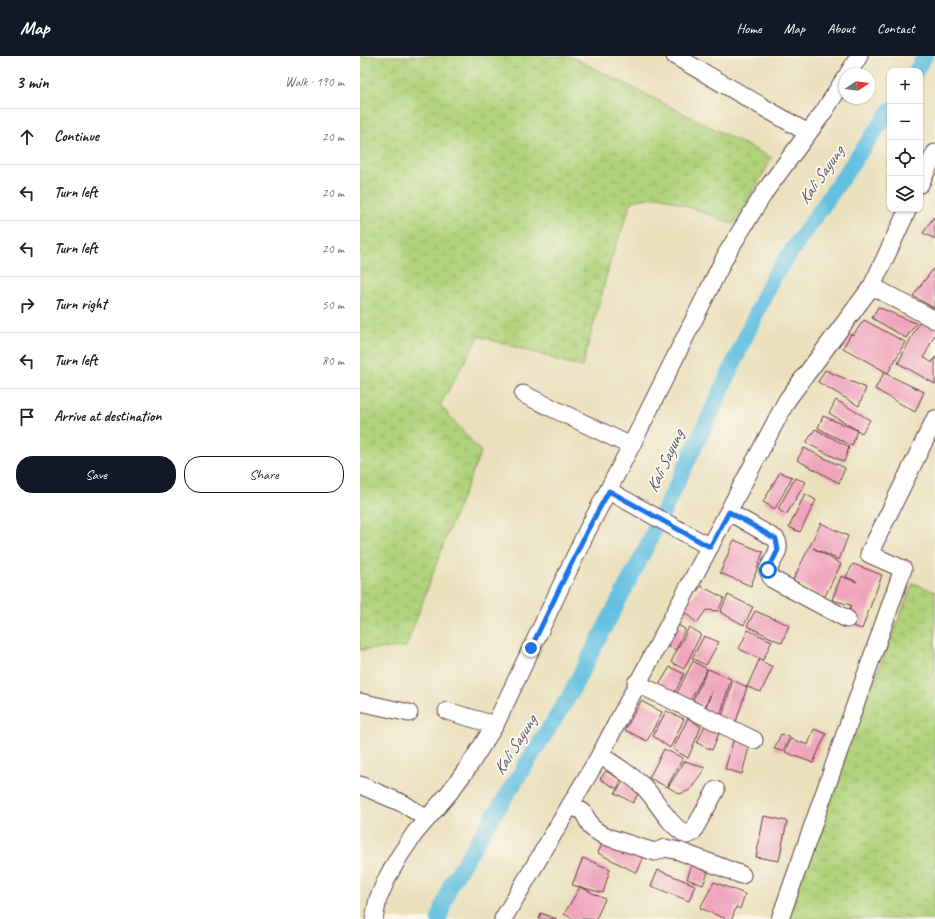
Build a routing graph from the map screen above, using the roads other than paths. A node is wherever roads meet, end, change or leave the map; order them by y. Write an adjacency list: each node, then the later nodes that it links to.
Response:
1 (675, 56): 5 (street)
2 (859, 56): 3 (street)
3 (852, 68)
4 (839, 87): 5 (street)
5 (808, 133): 13 (street)
6 (935, 153): 7 (street)
7 (923, 178)
8 (907, 212): 9 (street)
9 (872, 286): 10 (street); 15 (street)
10 (935, 320)
11 (523, 394): 13 (street)
12 (935, 419): 32 (street)
13 (631, 446): 14 (street)
14 (614, 493): 16 (street); 22 (street)
15 (729, 512): 16 (street); 17 (street)
16 (706, 545): 18 (street)
17 (847, 619)
18 (636, 683): 23 (street); 24 (street)
19 (360, 702): 21 (street)
20 (447, 711): 22 (street)
21 (409, 713)
22 (495, 725): 28 (street)
23 (754, 740)
24 (600, 755): 26 (street); 27 (street)
25 (360, 785): 28 (street)
26 (716, 790)
27 (571, 804): 29 (street); 31 (street)
28 (427, 819): 30 (street)
29 (742, 875)
30 (374, 919)
31 (503, 919)
32 (780, 919)

